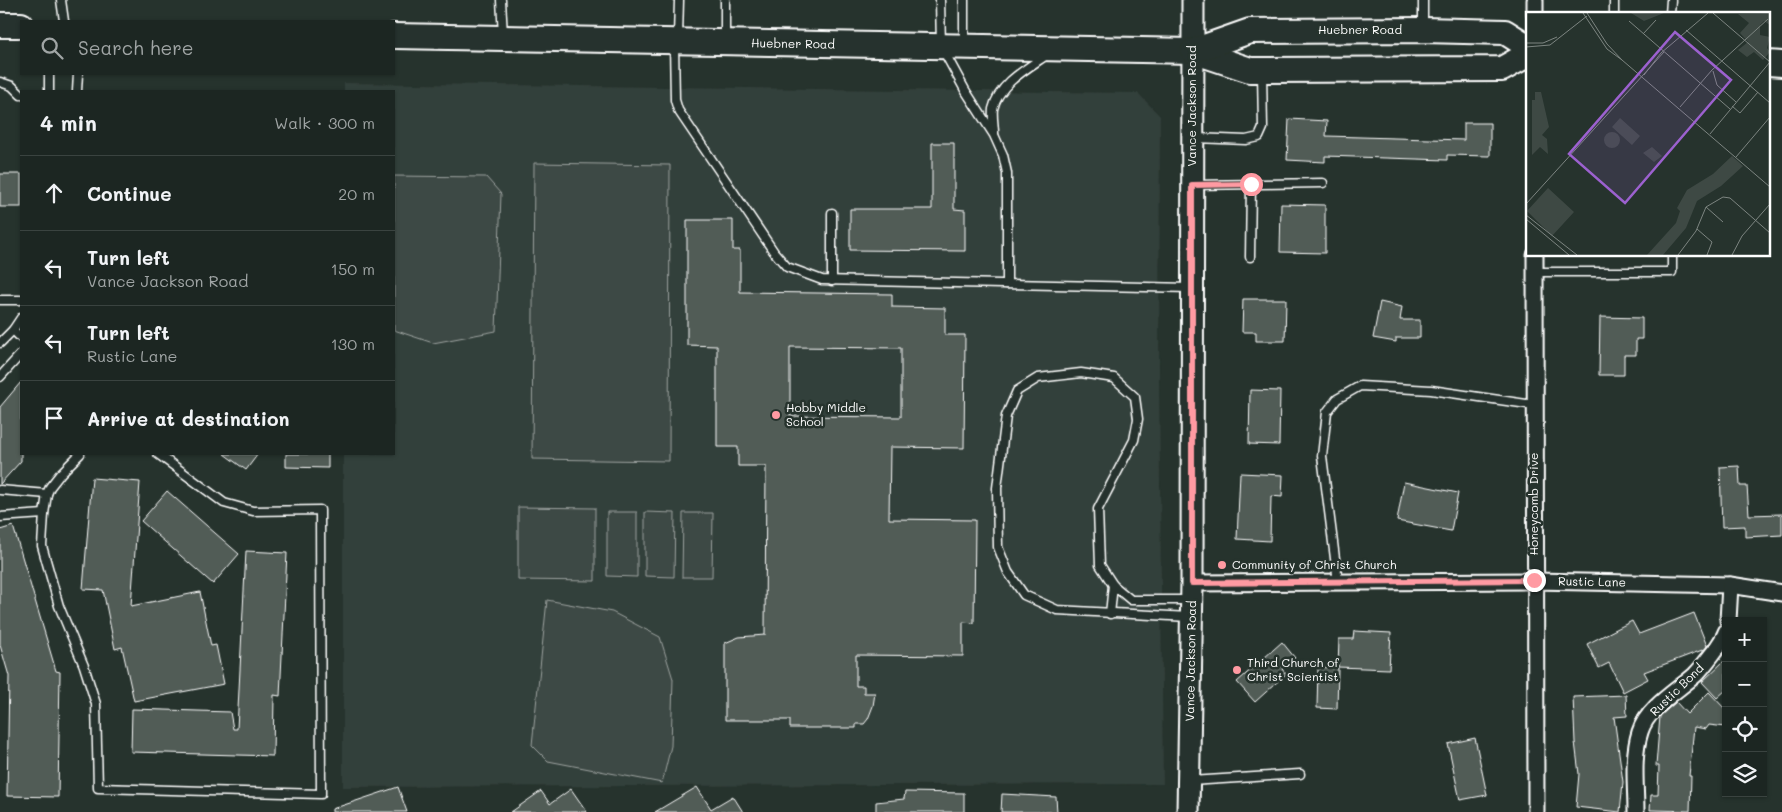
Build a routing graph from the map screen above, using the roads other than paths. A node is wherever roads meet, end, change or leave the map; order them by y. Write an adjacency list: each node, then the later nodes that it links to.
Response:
1 (61, 0): 9 (lane)
2 (501, 0): 14 (lane)
3 (679, 0): 15 (lane)
4 (724, 0): 16 (lane)
5 (940, 0): 18 (lane)
6 (964, 0): 19 (lane)
7 (1193, 0): 21 (main road, Vance Jackson Road)
8 (1423, 0): 12 (lane)
9 (64, 20)
10 (0, 25): 11 (main road)
11 (20, 25)
12 (1422, 30): 17 (main road, Huebner Road); 21 (main road, Huebner Road)
13 (395, 36): 14 (main road, Huebner Road)
14 (503, 38): 15 (main road, Huebner Road)
15 (676, 42): 16 (main road, Huebner Road); 40 (lane)
16 (724, 43): 18 (main road, Huebner Road)
17 (1526, 45)
18 (941, 46): 19 (main road, Huebner Road); 30 (lane)
19 (964, 47): 20 (main road, Huebner Road)
20 (1055, 48): 21 (main road, Huebner Road); 30 (lane)
21 (1193, 51): 23 (main road, Huebner Road); 31 (main road, Vance Jackson Road)
22 (1526, 56): 23 (main road, Huebner Road)
23 (1262, 70): 31 (lane)
24 (49, 75): 27 (lane)
25 (78, 75): 28 (lane)
26 (0, 82): 29 (lane)
27 (49, 90)
28 (78, 90)
29 (20, 94)
30 (994, 135): 41 (lane)
31 (1192, 138): 34 (main road, Vance Jackson Road)
32 (1323, 183): 33 (lane)
33 (1251, 184): 34 (lane); 38 (lane)
34 (1192, 185): 42 (main road, Vance Jackson Road)
35 (832, 213): 40 (lane)
36 (1534, 256): 39 (street, Honeycomb Drive)
37 (1672, 256): 39 (lane)
38 (1250, 257)
39 (1534, 272): 51 (street, Honeycomb Drive)
40 (832, 280): 41 (lane)
41 (1007, 284): 42 (lane)
42 (1191, 288): 63 (main road, Vance Jackson Road)
43 (0, 300): 44 (lane)
44 (20, 300)
45 (20, 320): 46 (lane)
46 (13, 330): 47 (lane); 48 (lane)
47 (20, 337)
48 (0, 343)
49 (20, 355): 50 (lane)
50 (0, 377)
51 (1534, 404): 58 (street, Honeycomb Drive); 59 (lane)
52 (79, 455): 55 (lane)
53 (159, 455): 56 (lane)
54 (0, 490): 55 (lane)
55 (47, 494): 56 (lane)
56 (44, 514): 57 (lane)
57 (0, 517)
58 (1534, 580): 59 (street, Rustic Lane); 61 (street, Rustic Lane); 70 (street, Honeycomb Drive)
59 (1338, 582): 63 (street, Rustic Lane)
60 (1113, 585): 63 (lane); 64 (lane); 64 (lane)
61 (1730, 585): 62 (street, Rustic Lane); 65 (street)
62 (1782, 593)
63 (1192, 600): 64 (lane); 68 (main road, Vance Jackson Road)
64 (1110, 614)
65 (1728, 617)
66 (1722, 640): 71 (street, Rustic Bond)
67 (1300, 774): 68 (lane)
68 (1189, 781): 69 (main road, Vance Jackson Road)
69 (1188, 812)
70 (1536, 812)
71 (1636, 812)

